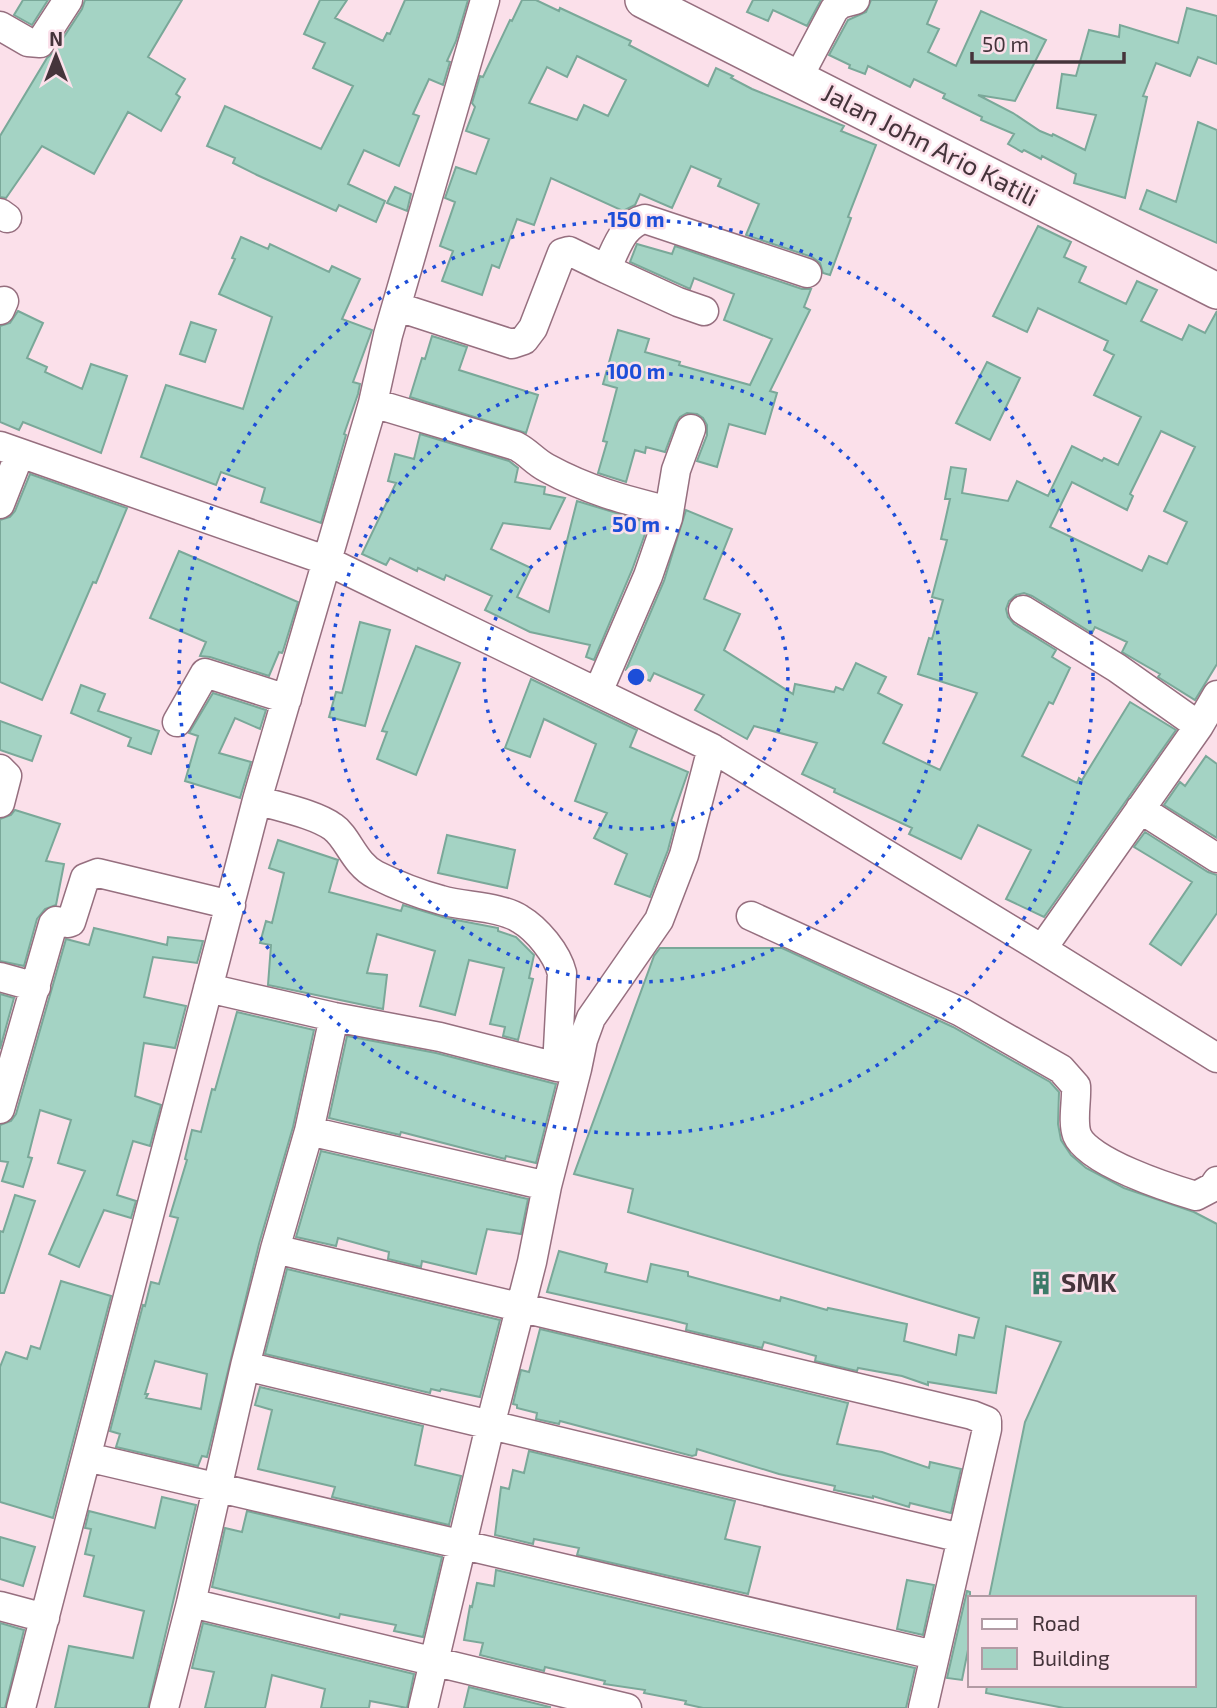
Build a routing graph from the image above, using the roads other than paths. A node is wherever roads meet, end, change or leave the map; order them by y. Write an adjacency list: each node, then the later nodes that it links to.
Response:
1 (68, 0): 5 (street)
2 (485, 0): 10 (street)
3 (643, 0): 6 (main road, Jalan John Ario Katili)
4 (855, 0): 6 (street)
5 (0, 26)
6 (798, 78): 9 (main road, Jalan John Ario Katili)
7 (606, 269): 8 (street); 10 (street); 11 (street)
8 (807, 273)
9 (1217, 291)
10 (398, 307): 12 (street)
11 (704, 311)
12 (373, 403): 16 (street); 17 (street)
13 (691, 429): 16 (street)
14 (10, 449): 15 (street); 17 (street)
15 (0, 504)
16 (669, 511): 19 (street)
17 (325, 560): 19 (street); 21 (street)
18 (1023, 610): 23 (street)
19 (598, 692): 24 (street)
20 (1217, 695): 23 (street)
21 (287, 699): 22 (street); 26 (street)
22 (177, 722)
23 (1199, 726): 28 (street)
24 (712, 748): 32 (street); 38 (street)
25 (0, 769): 27 (street)
26 (257, 800): 30 (street); 38 (street)
27 (0, 803)
28 (1140, 809): 29 (street); 32 (street)
29 (1217, 858)
30 (231, 905): 34 (street); 35 (street)
31 (751, 916): 41 (street)
32 (1042, 949): 37 (street)
33 (0, 977): 34 (street)
34 (36, 987): 39 (street)
35 (208, 988): 36 (street); 47 (street)
36 (334, 1017): 38 (street); 40 (street)
37 (1217, 1058)
38 (567, 1068): 42 (street)
39 (0, 1109)
40 (309, 1131): 42 (street); 43 (street)
41 (1217, 1181)
42 (547, 1186): 44 (street)
43 (275, 1249): 44 (street); 45 (street)
44 (520, 1309): 46 (street); 49 (street)
45 (245, 1366): 46 (street); 48 (street)
46 (490, 1426): 49 (street); 50 (street)
47 (88, 1457): 48 (street); 53 (street)
48 (216, 1487): 50 (street); 51 (street)
49 (961, 1538): 54 (street)
50 (461, 1546): 54 (street); 55 (street)
51 (191, 1603): 55 (street); 57 (street)
52 (0, 1606): 53 (street)
53 (45, 1618): 56 (street)
54 (934, 1655): 60 (street)
55 (435, 1661): 58 (street); 59 (street)
56 (21, 1708)
57 (164, 1708)
58 (423, 1708)
59 (627, 1708)
60 (923, 1708)

